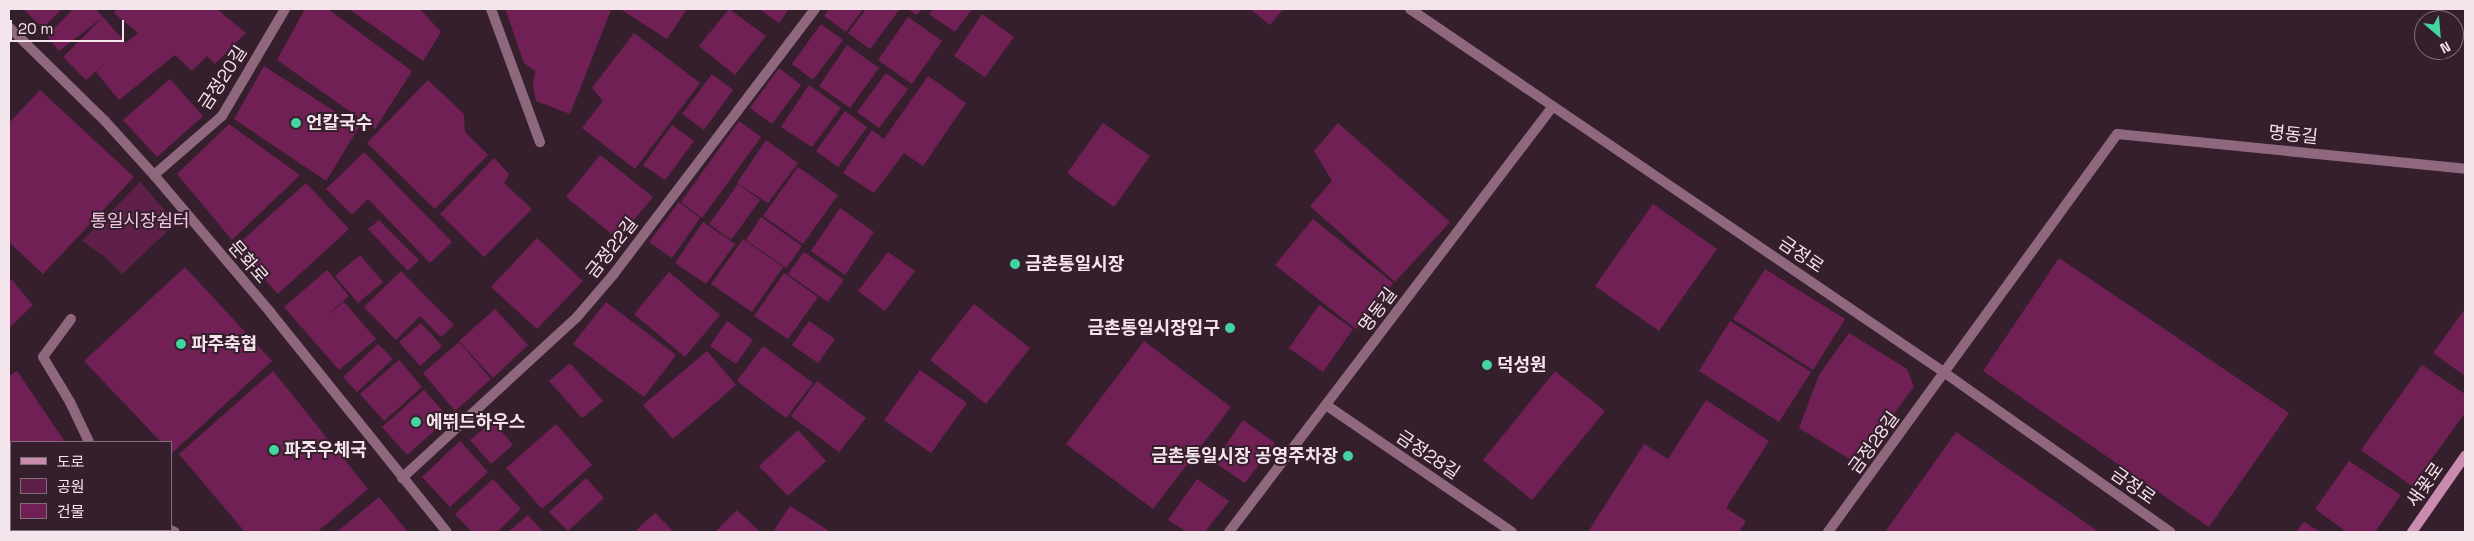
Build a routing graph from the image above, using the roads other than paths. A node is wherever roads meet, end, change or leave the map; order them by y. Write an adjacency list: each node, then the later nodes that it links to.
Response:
1 (285, 9): 10 (street, 금정20길)
2 (491, 9): 8 (street)
3 (815, 9): 16 (street, 금정22길)
4 (1410, 9): 6 (street, 금정로)
5 (9, 27): 10 (street, 문화로)
6 (1553, 106): 12 (street, 금정로); 13 (street, 명동길)
7 (2117, 134): 9 (street, 명동길); 12 (street, 금정28길)
8 (540, 142)
9 (2465, 169)
10 (154, 175): 16 (street, 문화로)
11 (71, 319): 14 (street)
12 (1945, 373): 20 (street, 금정28길); 21 (street, 금정로)
13 (1326, 405): 18 (street, 명동길); 19 (street, 금정28길)
14 (89, 441)
15 (2465, 456): 22 (main road, 새꽃로)
16 (402, 478): 17 (street, 문화로)
17 (447, 532)
18 (1229, 532)
19 (1512, 532)
20 (1828, 532)
21 (2170, 532)
22 (2412, 532)

